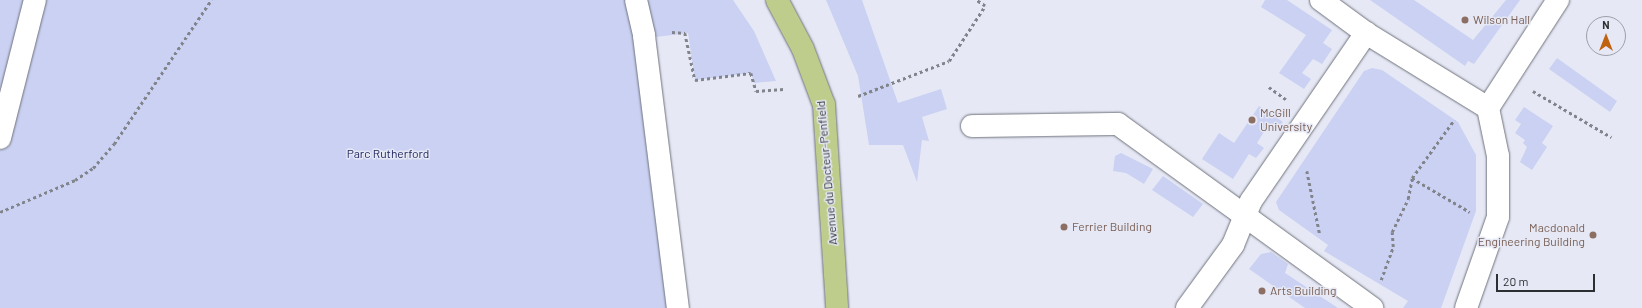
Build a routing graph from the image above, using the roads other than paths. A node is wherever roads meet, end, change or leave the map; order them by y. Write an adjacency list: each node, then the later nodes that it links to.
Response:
1 (35, 0): 9 (lane)
2 (636, 0): 11 (lane)
3 (777, 0): 12 (main road, Avenue du Docteur-Penfield)
4 (1321, 0): 6 (lane)
5 (1558, 0): 7 (lane)
6 (1366, 33): 7 (lane); 10 (lane)
7 (1488, 108): 15 (lane)
8 (972, 126): 10 (lane)
9 (0, 138)
10 (1244, 218): 13 (lane); 14 (lane)
11 (678, 308)
12 (837, 308)
13 (1188, 308)
14 (1372, 308)
15 (1466, 308)

